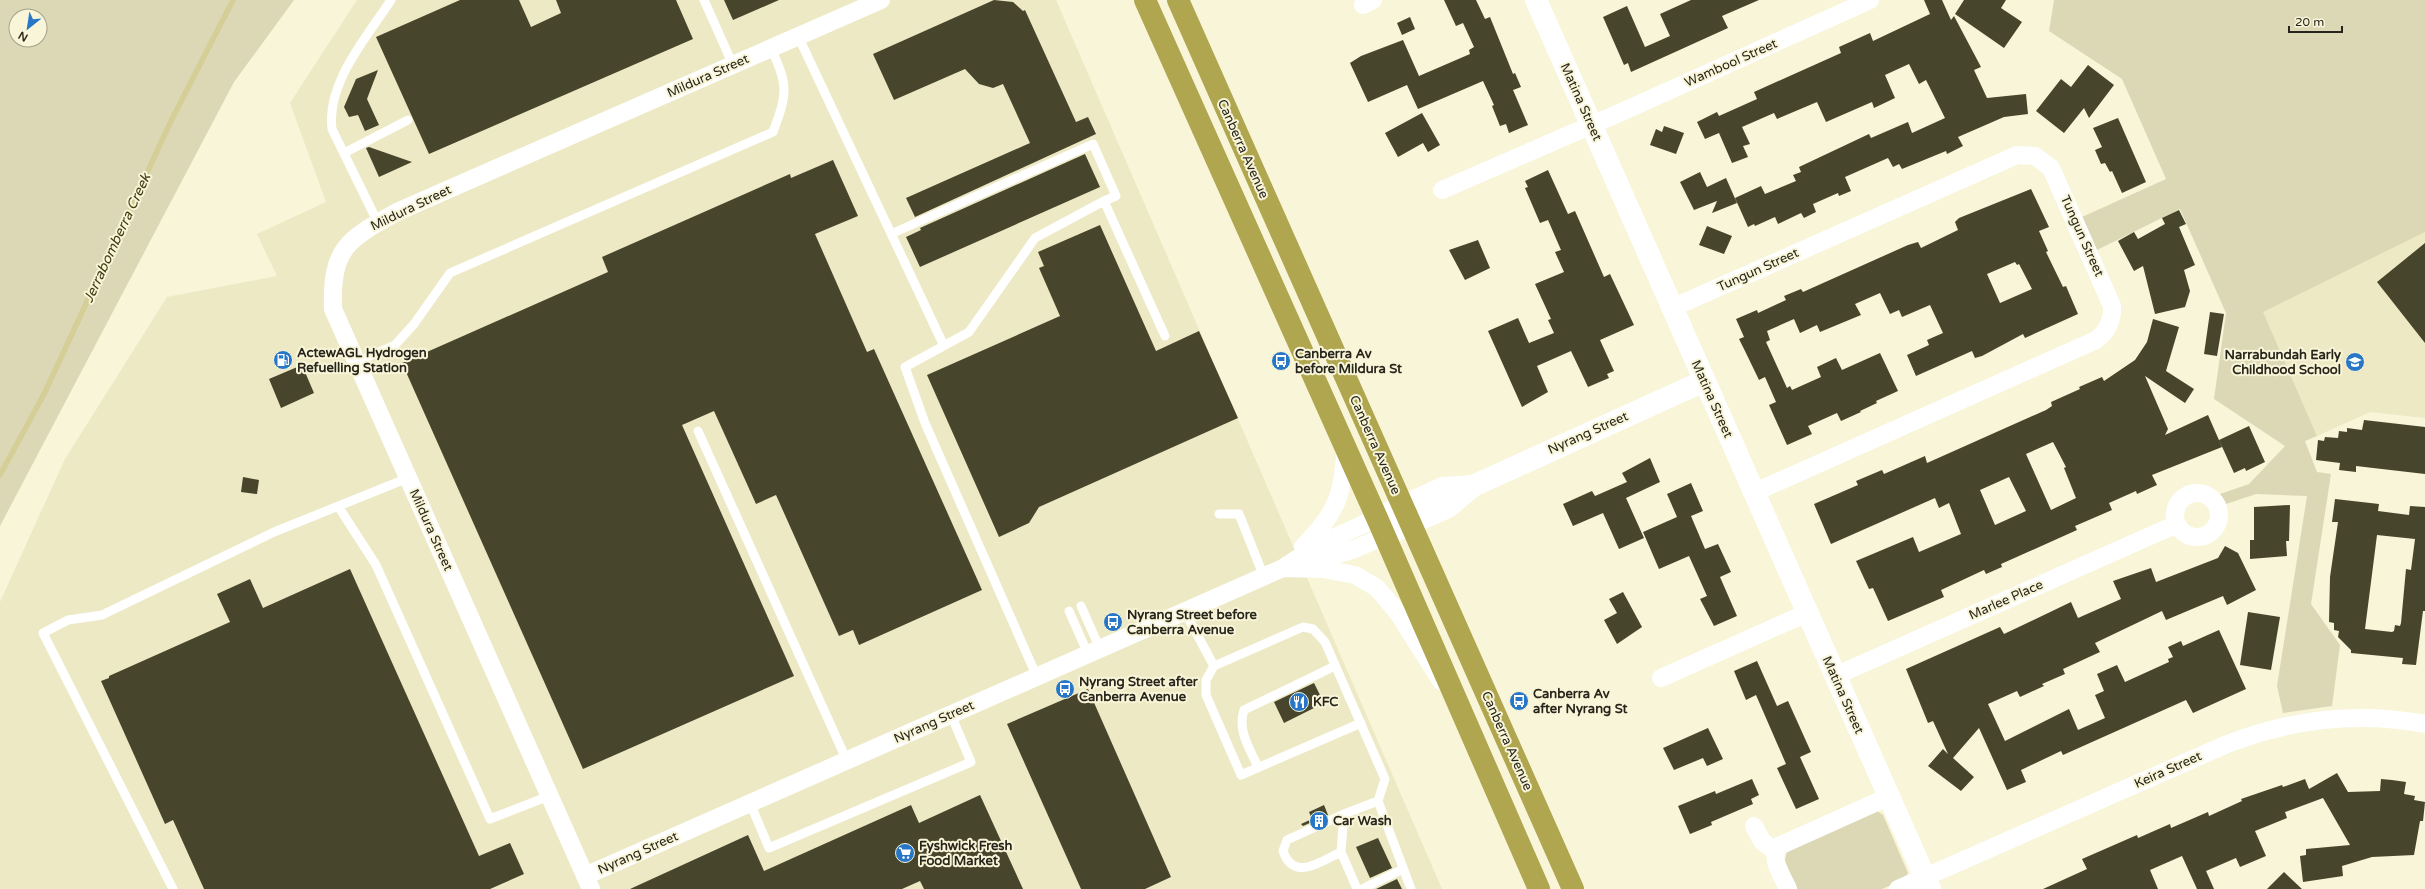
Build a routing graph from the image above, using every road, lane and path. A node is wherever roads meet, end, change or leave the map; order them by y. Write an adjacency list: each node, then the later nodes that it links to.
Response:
1 (391, 0): 13 (lane)
2 (704, 0): 10 (lane)
3 (881, 0): 8 (street, Mildura Street)
4 (1145, 0): 24 (highway)
5 (1178, 0): 29 (highway, Canberra Avenue)
6 (1536, 0): 12 (street, Matina Street)
7 (1870, 0): 12 (street, Wambool Street)
8 (798, 36): 9 (street, Mildura Street); 17 (lane)
9 (771, 48): 10 (street, Mildura Street); 21 (lane)
10 (733, 66): 16 (street, Mildura Street)
11 (408, 120): 13 (lane)
12 (1591, 125): 14 (street, Wambool Street); 18 (street, Matina Street)
13 (344, 153): 16 (lane)
14 (1442, 190)
15 (1104, 201): 17 (lane); 19 (lane); 20 (lane)
16 (378, 223): 21 (street, Mildura Street)
17 (891, 234): 20 (lane)
18 (1672, 308): 22 (street, Matina Street); 27 (street, Tungun Street)
19 (1165, 336)
20 (944, 346): 44 (lane)
21 (357, 362): 25 (street, Mildura Street)
22 (1704, 382): 26 (street, Nyrang Street); 27 (street, Matina Street)
23 (698, 431): 50 (lane)
24 (1346, 449): 33 (highway); 34 (street)
25 (408, 478): 28 (lane); 52 (street, Mildura Street)
26 (1473, 486): 29 (street, Nyrang Street); 32 (street, Nyrang Street)
27 (1753, 493): 39 (street, Matina Street)
28 (338, 506): 52 (lane); 63 (lane)
29 (1402, 506): 32 (highway, Canberra Avenue); 33 (street, Nyrang Street)
30 (1220, 514): 35 (lane)
31 (2177, 524): 43 (street, Marlee Place)
32 (1411, 525): 33 (street, Nyrang Street); 68 (highway, Canberra Avenue)
33 (1381, 527): 34 (street, Nyrang Street); 46 (highway)
34 (1283, 568): 35 (street, Nyrang Street); 46 (street)
35 (1264, 577): 38 (street, Nyrang Street)
36 (1081, 606): 40 (lane)
37 (1069, 611): 40 (lane)
38 (1185, 612): 40 (street, Nyrang Street); 41 (lane)
39 (1807, 614): 43 (street, Matina Street); 45 (street)
40 (1094, 652): 44 (street, Nyrang Street)
41 (1214, 666): 42 (lane); 51 (lane)
42 (1335, 666): 48 (lane); 51 (lane)
43 (1835, 676): 53 (street, Matina Street)
44 (1037, 677): 47 (street, Nyrang Street)
45 (1661, 678)
46 (1462, 713): 67 (highway)
47 (951, 715): 50 (street, Nyrang Street); 55 (lane)
48 (1361, 723): 51 (lane); 54 (lane)
49 (2425, 724): 62 (street, Keira Street)
50 (847, 761): 55 (street, Nyrang Street)
51 (1258, 767)
52 (549, 796): 61 (street, Mildura Street)
53 (1888, 797): 58 (street); 62 (street, Matina Street)
54 (1378, 801): 56 (lane); 60 (lane)
55 (750, 803): 61 (street, Nyrang Street)
56 (1344, 814): 59 (lane); 59 (lane)
57 (1754, 826): 58 (street)
58 (1775, 851): 69 (street)
59 (1341, 852): 64 (lane)
60 (1403, 869): 65 (lane); 66 (lane)
61 (588, 882)
62 (1928, 883): 70 (street)
63 (173, 889)
64 (1357, 889)
65 (1362, 889)
66 (1412, 889)
67 (1539, 889)
68 (1573, 889)
69 (1788, 889)
70 (1898, 889)

